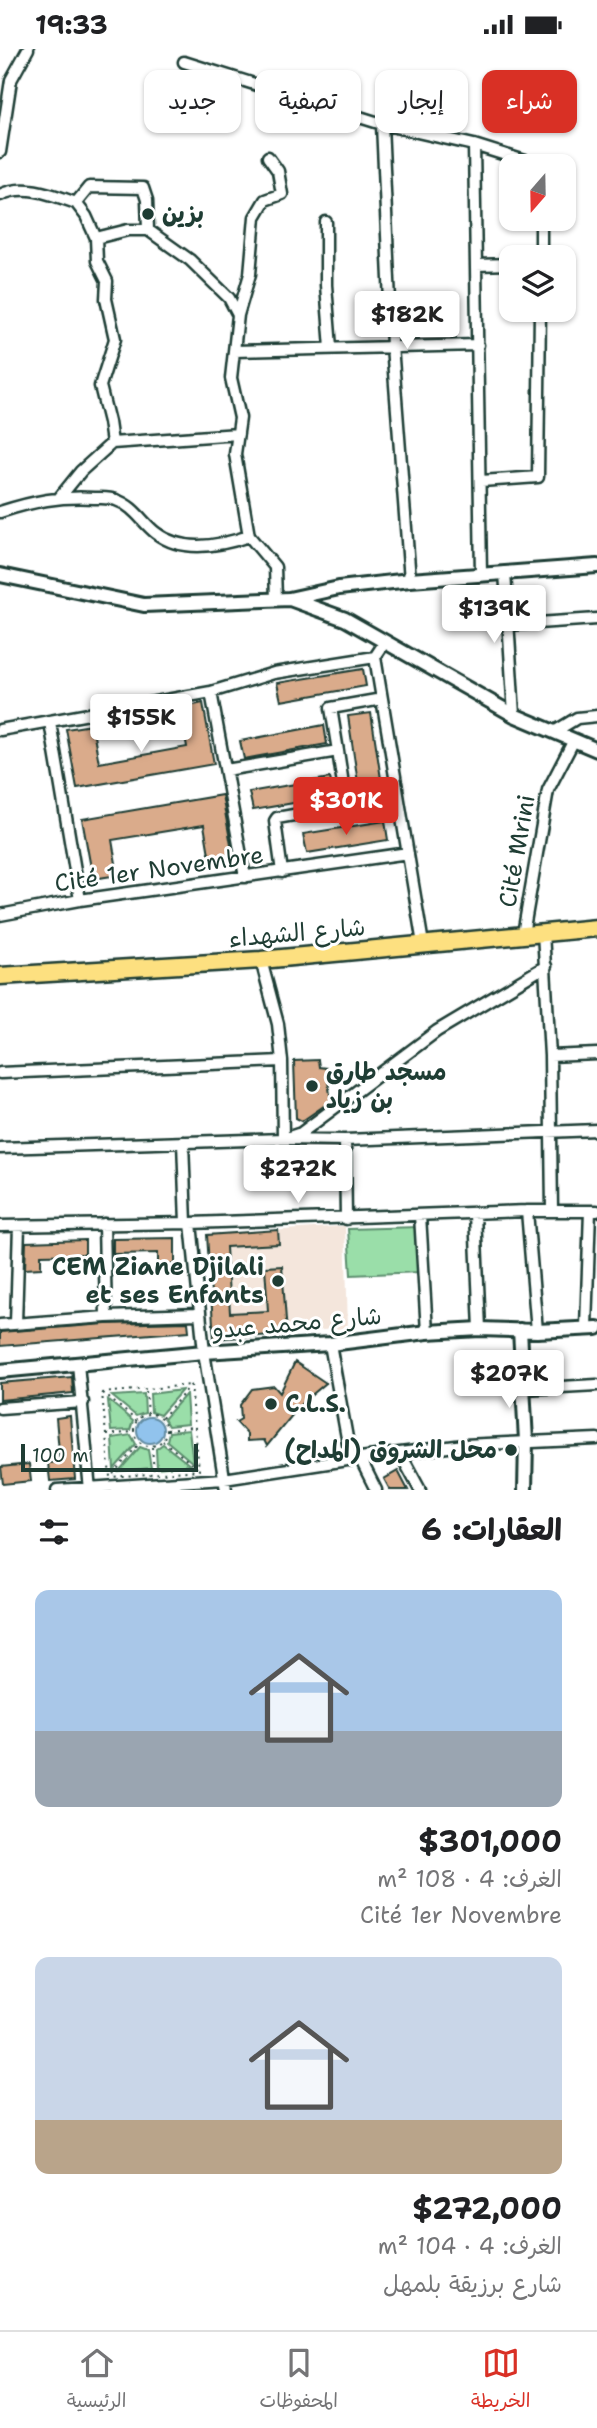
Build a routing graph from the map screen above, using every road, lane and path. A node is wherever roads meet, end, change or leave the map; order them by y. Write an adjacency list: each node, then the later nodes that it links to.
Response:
1 (28, 49): 7 (street)
2 (184, 62): 3 (street)
3 (375, 122)
4 (382, 133): 20 (street)
5 (421, 133): 6 (street)
6 (474, 145): 8 (street); 16 (street)
7 (0, 152)
8 (503, 154)
9 (268, 157): 17 (street)
10 (0, 195): 11 (street)
11 (76, 203): 13 (street); 14 (street)
12 (326, 222): 21 (street)
13 (148, 230): 14 (street); 17 (street)
14 (96, 238): 24 (street)
15 (499, 264): 16 (street)
16 (476, 265): 19 (street)
17 (238, 315): 22 (street)
18 (540, 322): 25 (street)
19 (478, 345): 20 (street); 25 (street)
20 (392, 346): 21 (street); 33 (street)
21 (331, 348): 22 (street)
22 (234, 351): 23 (street)
23 (238, 433): 24 (street); 28 (street)
24 (112, 443): 26 (street)
25 (481, 481): 31 (street)
26 (60, 497): 27 (street); 28 (street)
27 (0, 512)
28 (249, 536): 34 (street)
29 (597, 566): 30 (street)
30 (505, 572): 31 (street); 36 (street)
31 (481, 573): 33 (street)
32 (0, 575): 34 (street)
33 (410, 580): 34 (street)
34 (283, 599): 37 (street)
35 (597, 619): 36 (street)
36 (508, 625): 41 (street)
37 (385, 642): 38 (street); 41 (street)
38 (375, 657): 39 (street); 40 (street)
39 (211, 692): 43 (street); 49 (street)
40 (382, 699): 48 (street); 50 (street)
41 (514, 715): 45 (street)
42 (597, 716): 45 (street)
43 (50, 722): 44 (street); 53 (street)
44 (0, 730)
45 (554, 732): 46 (street)
46 (574, 740): 47 (street); 57 (street, Cité Mrini)
47 (597, 750)
48 (338, 751): 49 (street); 51 (street)
49 (226, 770): 52 (street)
50 (408, 853): 51 (street, Cité 1er Novembre); 58 (street)
51 (282, 872): 52 (street, Cité 1er Novembre)
52 (245, 877): 53 (street, Cité 1er Novembre)
53 (79, 900): 54 (street, Cité 1er Novembre)
54 (0, 915)
55 (597, 928): 56 (main road, شارع الشهداء)
56 (543, 932): 57 (main road, شارع الشهداء); 60 (street)
57 (523, 934): 58 (main road, شارع الشهداء)
58 (423, 944): 59 (main road, شارع الشهداء)
59 (261, 960): 61 (main road, شارع الشهداء); 64 (street)
60 (546, 966): 63 (street); 68 (street)
61 (0, 976)
62 (597, 1054): 63 (street)
63 (550, 1056): 67 (street)
64 (282, 1061): 65 (street); 68 (street)
65 (0, 1073)
66 (597, 1131): 67 (street)
67 (552, 1132): 69 (street); 73 (street)
68 (283, 1139): 69 (street); 70 (street)
69 (345, 1140): 77 (street)
70 (183, 1142): 71 (street); 78 (street)
71 (0, 1148)
72 (527, 1211): 73 (street); 75 (street); 89 (street)
73 (552, 1211): 74 (street)
74 (594, 1211): 86 (street)
75 (475, 1214): 76 (street); 87 (street)
76 (420, 1215): 77 (street); 90 (street)
77 (346, 1219): 78 (street)
78 (188, 1223): 79 (street); 82 (street)
79 (104, 1224): 81 (street); 83 (street)
80 (0, 1226): 81 (street)
81 (19, 1226): 84 (street)
82 (200, 1314): 83 (street); 92 (street)
83 (106, 1317): 84 (street)
84 (16, 1323): 85 (street)
85 (0, 1325)
86 (592, 1328): 89 (street, شارع محمد عبدو)
87 (480, 1329): 88 (street, شارع محمد عبدو); 90 (street, شارع محمد عبدو)
88 (520, 1329): 89 (street, شارع محمد عبدو); 98 (street)
89 (537, 1331)
90 (427, 1332): 91 (street, شارع محمد عبدو)
91 (330, 1344): 92 (street, شارع محمد عبدو); 115 (street)
92 (204, 1352): 93 (street, شارع محمد عبدو); 119 (street)
93 (78, 1364): 94 (street, شارع محمد عبدو); 100 (street)
94 (0, 1371)
95 (191, 1385): 97 (path); 103 (path); 105 (path)
96 (597, 1385): 98 (street)
97 (146, 1389): 99 (path); 102 (path)
98 (525, 1389): 111 (street)
99 (103, 1393): 104 (path); 108 (path)
100 (83, 1402): 101 (street); 120 (street)
101 (0, 1408)
102 (148, 1414): 103 (path); 104 (path)
103 (161, 1418): 106 (path)
104 (137, 1421): 107 (path)
105 (194, 1427): 106 (path); 116 (path)
106 (166, 1430): 110 (path)
107 (134, 1432): 108 (path); 112 (path)
108 (106, 1435): 118 (path)
109 (597, 1439): 111 (street)
110 (162, 1440): 113 (path); 116 (path)
111 (526, 1441): 114 (street); 124 (street)
112 (140, 1443): 113 (path); 118 (path)
113 (152, 1446): 117 (path)
114 (400, 1453): 115 (street); 123 (street)
115 (355, 1459): 119 (street); 122 (street)
116 (199, 1470): 117 (path)
117 (155, 1474): 118 (path)
118 (110, 1478)
119 (225, 1484): 120 (street)
120 (90, 1489): 121 (street)
121 (57, 1490)
122 (376, 1490)
123 (420, 1490)
124 (525, 1490)

